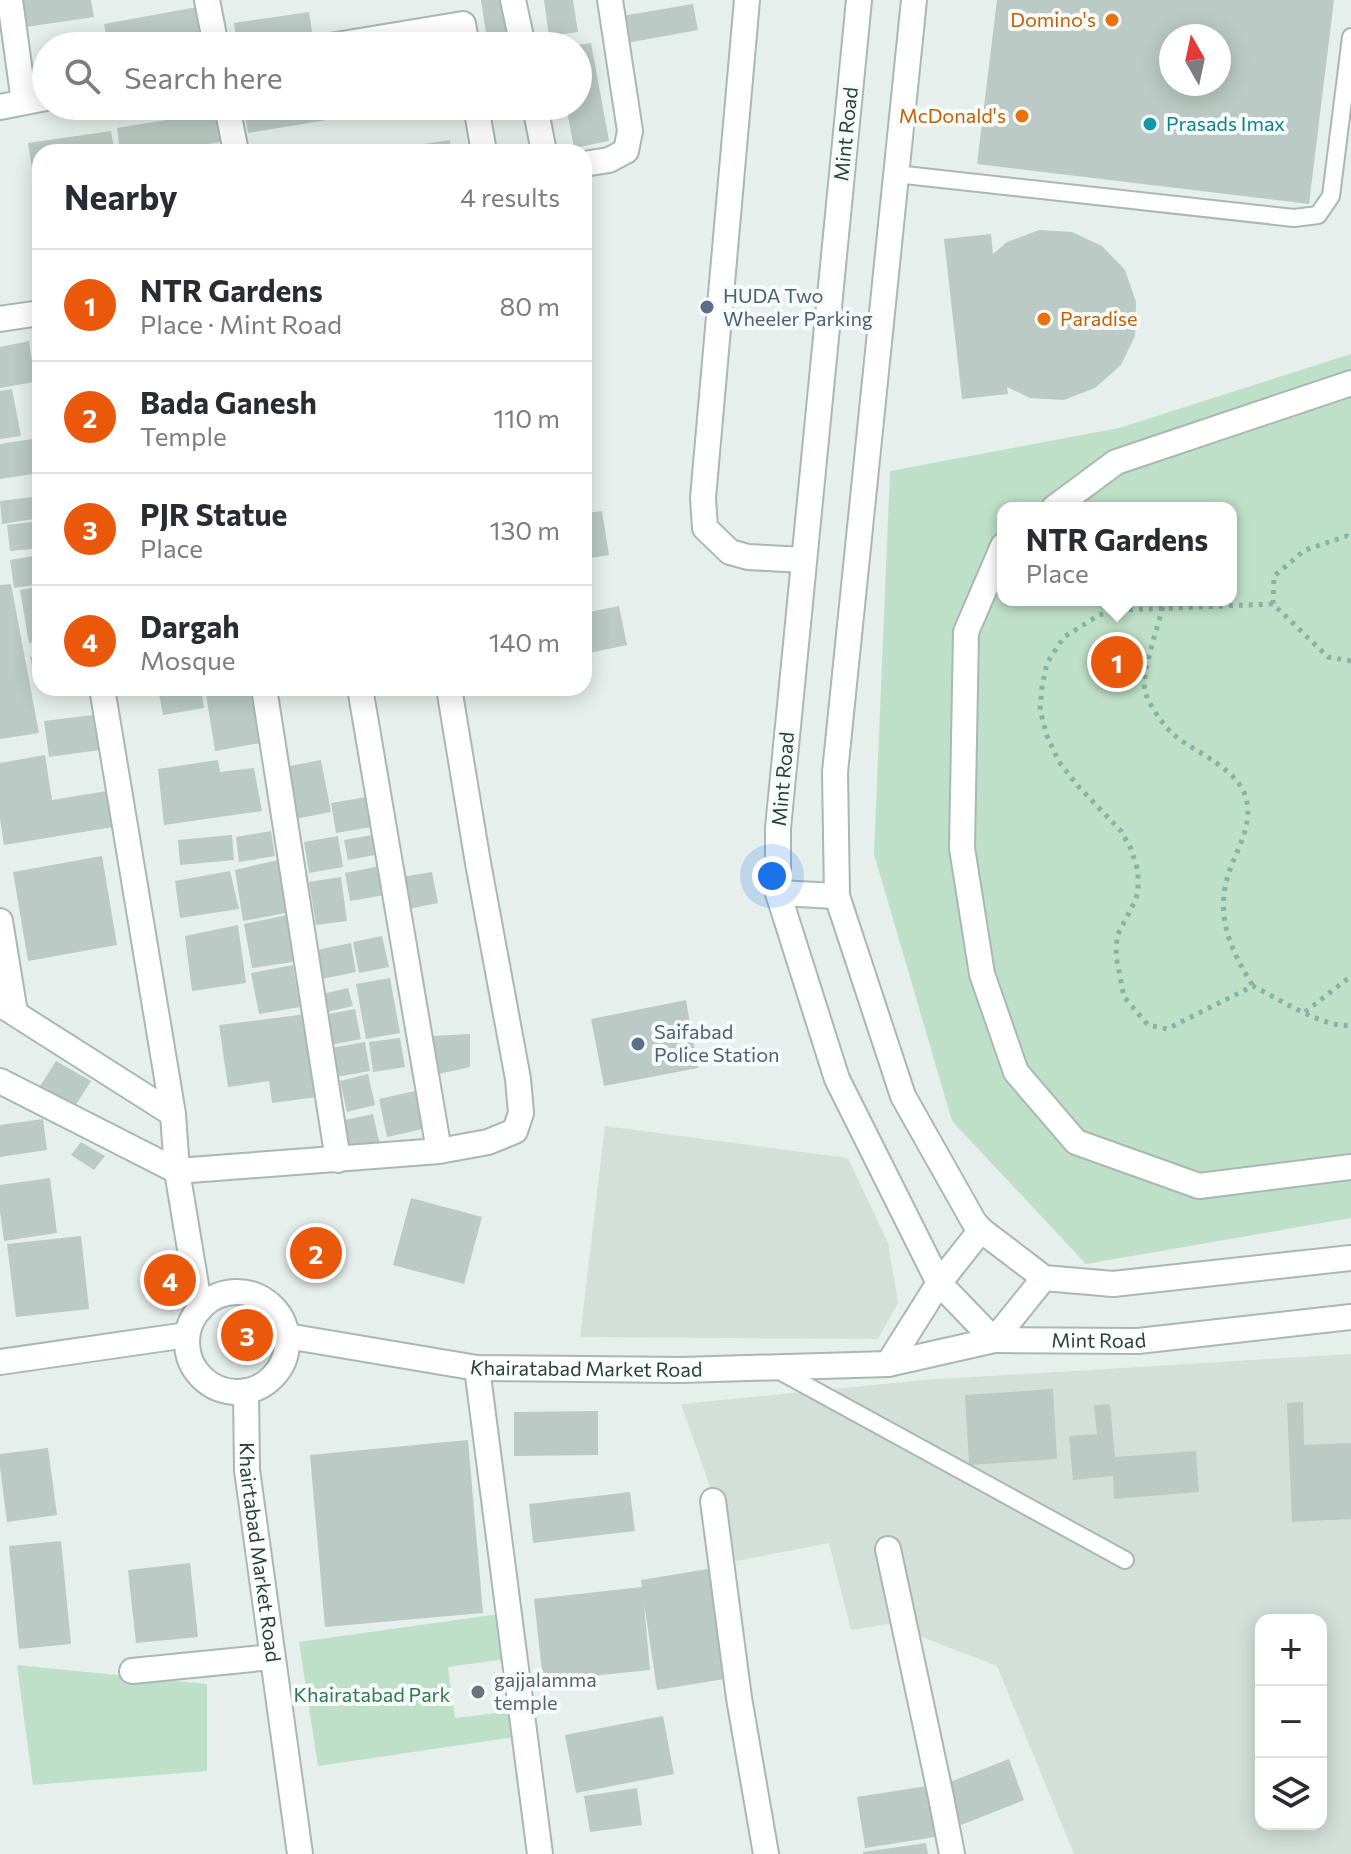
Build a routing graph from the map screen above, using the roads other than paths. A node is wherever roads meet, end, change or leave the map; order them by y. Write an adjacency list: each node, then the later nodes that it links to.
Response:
1 (10, 0): 13 (street)
2 (207, 0): 8 (street)
3 (513, 0): 11 (street)
4 (610, 0): 22 (street)
5 (747, 0): 28 (street)
6 (859, 0): 28 (street, Mint Road)
7 (914, 0): 23 (street)
8 (213, 32)
9 (415, 32): 10 (street)
10 (464, 32)
11 (520, 32)
12 (1351, 37): 23 (lane)
13 (32, 88)
14 (32, 101): 15 (street)
15 (0, 107)
16 (230, 120): 19 (street)
17 (478, 120): 20 (street)
18 (538, 120): 21 (street)
19 (234, 144)
20 (483, 144)
21 (542, 144)
22 (592, 163)
23 (896, 174): 35 (street)
24 (32, 314): 25 (street)
25 (0, 319)
26 (1351, 383): 27 (street)
27 (1062, 502)
28 (804, 560): 34 (street, Mint Road)
29 (997, 560): 42 (street)
30 (103, 696): 39 (street)
31 (265, 696): 41 (street)
32 (361, 696): 40 (street)
33 (450, 696): 40 (street)
34 (778, 893): 35 (street); 47 (street, Mint Road)
35 (837, 896): 44 (street)
36 (0, 921): 37 (street)
37 (7, 1008): 39 (street)
38 (0, 1081): 43 (street)
39 (173, 1114): 43 (street)
40 (439, 1151): 41 (street)
41 (338, 1160): 43 (street)
42 (1351, 1167)
43 (177, 1171): 48 (street)
44 (981, 1230): 46 (street); 47 (street)
45 (1351, 1258): 46 (street)
46 (1044, 1278): 52 (street)
47 (939, 1283): 52 (street, Mint Road); 54 (street)
48 (200, 1309): 50 (street); 51 (street)
49 (1351, 1317): 52 (street, Mint Road)
50 (187, 1335): 53 (street); 57 (street)
51 (287, 1336): 55 (street, Khairatabad Market Road); 57 (street)
52 (994, 1340): 54 (street, Khairatabad Market Road)
53 (0, 1358)
54 (888, 1364): 56 (street, Khairatabad Market Road)
55 (477, 1368): 56 (street, Khairatabad Market Road); 64 (street)
56 (775, 1368): 60 (lane)
57 (246, 1391): 61 (street, Khairtabad Market Road)
58 (713, 1501): 65 (street)
59 (888, 1549): 66 (street)
60 (1125, 1560)
61 (272, 1657): 62 (street); 63 (street, Khairtabad Market Road)
62 (132, 1671)
63 (300, 1854)
64 (540, 1854)
65 (762, 1854)
66 (952, 1854)

